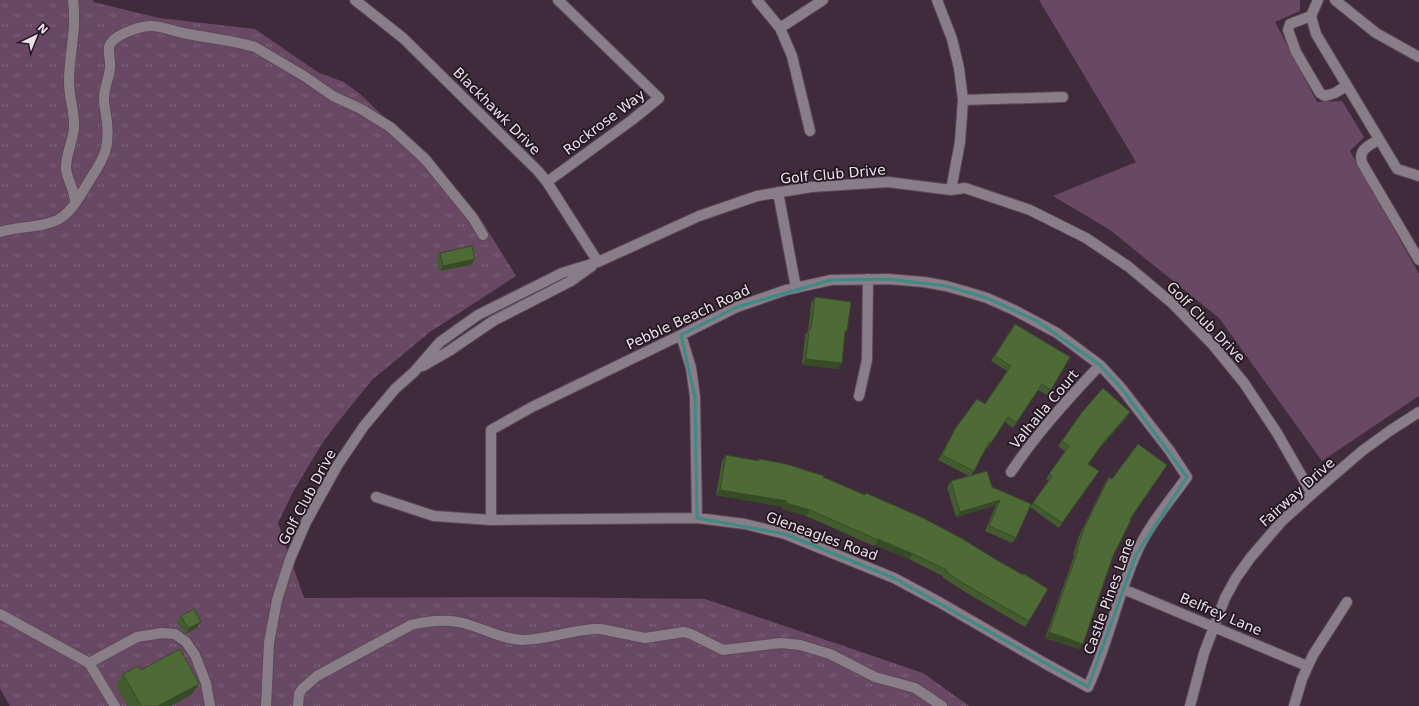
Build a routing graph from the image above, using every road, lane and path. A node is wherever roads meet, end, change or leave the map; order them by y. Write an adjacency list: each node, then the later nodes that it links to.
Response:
1 (73, 0): 21 (street)
2 (355, 0): 18 (street, Blackhawk Drive)
3 (558, 0): 18 (street, Rockrose Way)
4 (757, 0): 10 (street)
5 (822, 0): 10 (street)
6 (937, 0): 14 (street)
7 (1318, 0): 9 (street)
8 (1335, 0): 11 (street)
9 (1310, 16): 12 (street); 12 (street)
10 (780, 28): 15 (street)
11 (1419, 57)
12 (1346, 86): 16 (street)
13 (1063, 97): 14 (street)
14 (963, 100): 19 (street)
15 (810, 130)
16 (1378, 140): 17 (street); 24 (street)
17 (1419, 176)
18 (547, 182): 25 (street, Blackhawk Drive)
19 (951, 190): 20 (street, Golf Club Drive); 34 (street, Golf Club Drive)
20 (778, 192): 25 (street, Golf Club Drive); 27 (street)
21 (75, 202): 22 (street); 23 (street)
22 (0, 232)
23 (483, 235)
24 (1419, 260)
25 (598, 262): 47 (street, Golf Club Drive)
26 (868, 279): 27 (street, Pebble Beach Road); 29 (street, Pebble Beach Road); 30 (street)
27 (796, 288): 28 (street, Pebble Beach Road)
28 (682, 336): 36 (street); 37 (street, Pebble Beach Road)
29 (1100, 365): 32 (street, Valhalla Court); 33 (street, Pebble Beach Road)
30 (859, 396)
31 (1419, 412): 34 (street, Fairway Drive)
32 (1011, 472)
33 (1187, 477): 38 (street, Castle Pines Lane)
34 (1312, 494): 41 (street, Fairway Drive)
35 (376, 497): 37 (street, Gleneagles Road)
36 (697, 518): 37 (street, Gleneagles Road); 44 (street, Gleneagles Road)
37 (491, 520)
38 (1123, 589): 41 (street, Belfrey Lane); 44 (street, Castle Pines Lane)
39 (1347, 602): 43 (street)
40 (0, 614): 42 (street)
41 (1214, 626): 43 (street, Belfrey Lane); 50 (street, Fairway Drive)
42 (89, 663): 45 (street); 46 (street)
43 (1307, 666): 51 (street)
44 (1088, 686)
45 (115, 706)
46 (210, 706)
47 (266, 706)
48 (298, 706): 49 (street)
49 (942, 706)
50 (1190, 706)
51 (1294, 706)

